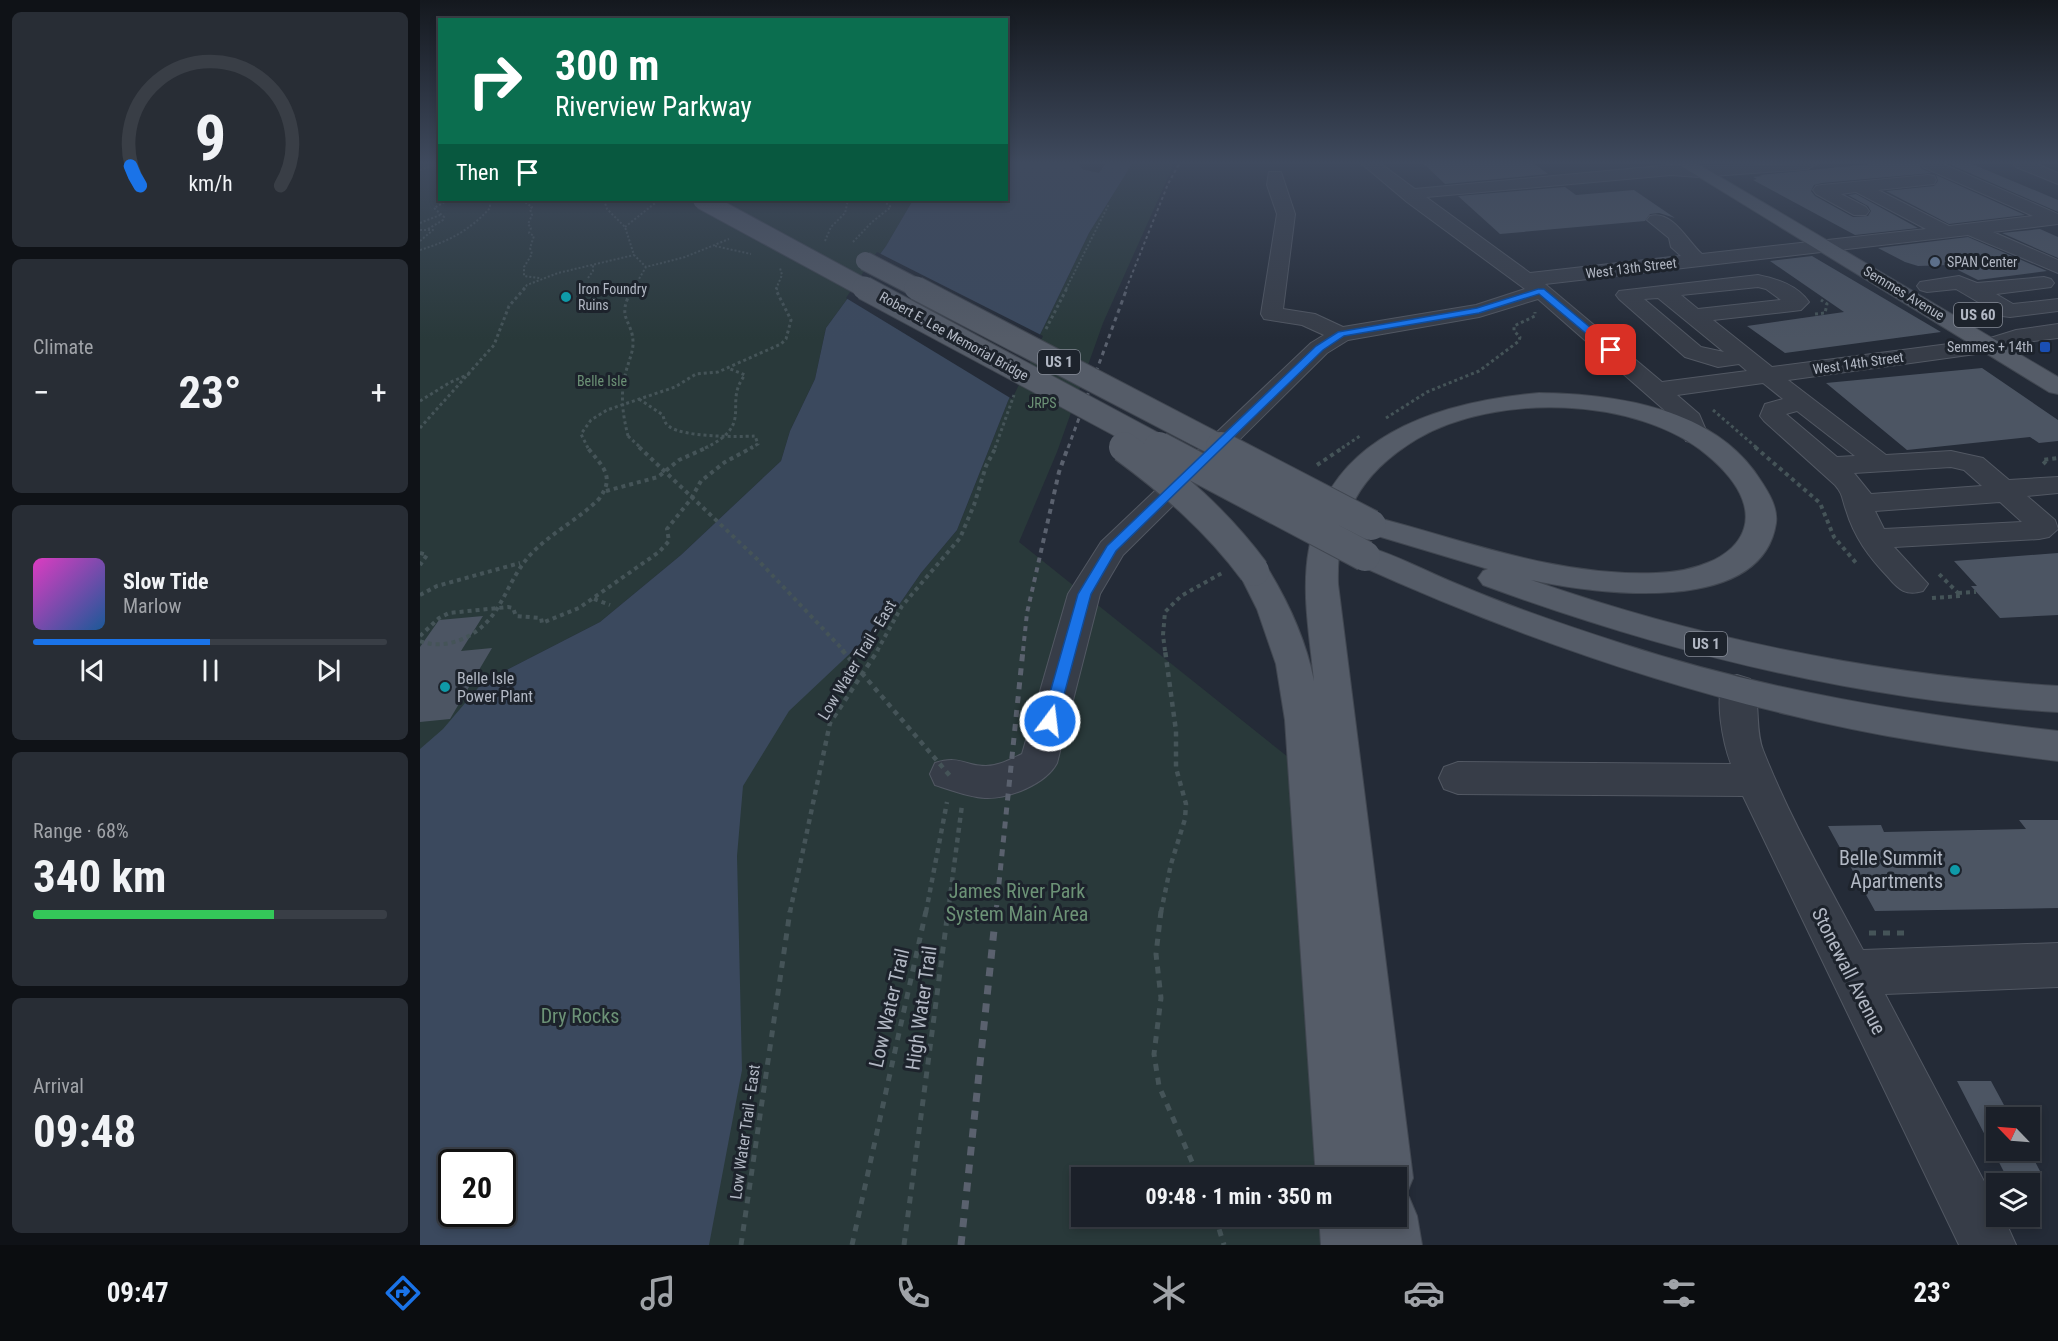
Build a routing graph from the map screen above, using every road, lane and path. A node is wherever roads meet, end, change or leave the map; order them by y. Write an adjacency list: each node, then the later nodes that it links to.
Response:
1 (440, 222): 17 (path)
2 (477, 222): 25 (path)
3 (529, 222): 34 (path)
4 (620, 222): 16 (path)
5 (631, 222): 16 (path)
6 (741, 222): 53 (main road, Robert E. Lee Memorial Bridge / US 1, bridge)
7 (836, 222): 22 (path)
8 (1100, 222): 45 (path)
9 (1285, 222): 44 (street)
10 (1447, 222): 37 (street)
11 (1659, 222): 29 (street)
12 (1788, 222): 24 (main road, Semmes Avenue / US 60)
13 (1811, 222): 23 (main road, Semmes Avenue / US 60)
14 (1928, 222): 20 (street)
15 (2039, 222): 19 (street, West 13th Street)
16 (625, 227): 27 (path)
17 (428, 229): 18 (path); 21 (path)
18 (420, 230)
19 (1971, 230): 20 (street, West 13th Street); 33 (street)
20 (1947, 232): 23 (street, West 13th Street)
21 (420, 241)
22 (822, 242)
23 (1850, 242): 24 (street, West 13th Street); 38 (main road, Semmes Avenue / US 60)
24 (1823, 245): 29 (street, West 13th Street); 48 (main road, Semmes Avenue / US 60)
25 (420, 250)
26 (850, 254): 70 (main road, Robert E. Lee Memorial Bridge / US 1, bridge)
27 (634, 255): 31 (path); 32 (path)
28 (685, 257): 32 (path)
29 (1697, 260): 37 (street, West 13th Street)
30 (781, 262): 50 (path)
31 (593, 265): 34 (path); 35 (path)
32 (646, 267): 59 (path)
33 (2058, 267)
34 (540, 278): 51 (path)
35 (588, 278)
36 (2044, 283): 39 (street)
37 (1534, 285): 44 (street, West 13th Street); 55 (street)
38 (1928, 286): 39 (street); 46 (main road, Semmes Avenue / US 60)
39 (1974, 290): 42 (street)
40 (1662, 291): 43 (street); 43 (street); 49 (street)
41 (2058, 305): 42 (street)
42 (2010, 311): 47 (street)
43 (1694, 316): 49 (street)
44 (1341, 334): 88 (street)
45 (1043, 336)
46 (2016, 337): 47 (street, West 14th Street); 48 (street, West 14th Street)
47 (2049, 338)
48 (1990, 345): 52 (street, West 14th Street); 54 (main road, Semmes Avenue / US 60)
49 (1746, 356): 52 (street)
50 (728, 368): 56 (path); 62 (path)
51 (473, 372): 57 (path); 60 (path)
52 (1767, 375): 55 (street, West 14th Street); 58 (street)
53 (1025, 383): 70 (main road, Robert E. Lee Memorial Bridge / US 1, bridge); 91 (main road, bridge); 96 (path, Low Water Trail - East)
54 (2058, 387)
55 (1658, 390): 61 (street)
56 (639, 399): 59 (path); 62 (path)
57 (420, 401)
58 (1802, 402): 63 (street); 64 (street)
59 (622, 405): 66 (path); 88 (path, bridge)
60 (420, 429)
61 (1695, 435): 70 (main road); 92 (main road)
62 (722, 437): 66 (path); 78 (path)
63 (1880, 463): 64 (street); 67 (street)
64 (1830, 466): 68 (street)
65 (2058, 485): 67 (street)
66 (606, 491): 72 (path)
67 (2005, 491): 68 (street); 69 (street)
68 (1858, 503): 69 (street)
69 (1873, 539): 74 (street)
70 (1368, 541): 83 (main road, US 1); 84 (main road, US 1)
71 (420, 553): 73 (path)
72 (521, 563): 77 (path); 80 (path)
73 (420, 565)
74 (1912, 584)
75 (1976, 592): 76 (path)
76 (1958, 593)
77 (420, 595)
78 (593, 599): 79 (path); 80 (path)
79 (610, 605)
80 (498, 608): 81 (path); 82 (path)
81 (420, 636)
82 (420, 641)
83 (1737, 687): 85 (main road, US 1); 87 (street, Stonewall Avenue)
84 (2058, 699)
85 (2058, 746)
86 (1458, 778): 87 (street)
87 (1755, 780): 90 (street, Stonewall Avenue)
88 (953, 787): 97 (path, Low Water Trail); 98 (path, High Water Trail)
89 (2058, 965): 90 (street)
90 (1850, 973): 102 (street, Stonewall Avenue)
91 (1342, 1167)
92 (1385, 1167)
93 (1218, 1227): 99 (path)
94 (1347, 1227): 100 (main road)
95 (1392, 1227): 101 (main road)
96 (741, 1245)
97 (852, 1245)
98 (904, 1245)
99 (1224, 1245)
100 (1349, 1245)
101 (1394, 1245)
102 (1988, 1245)

